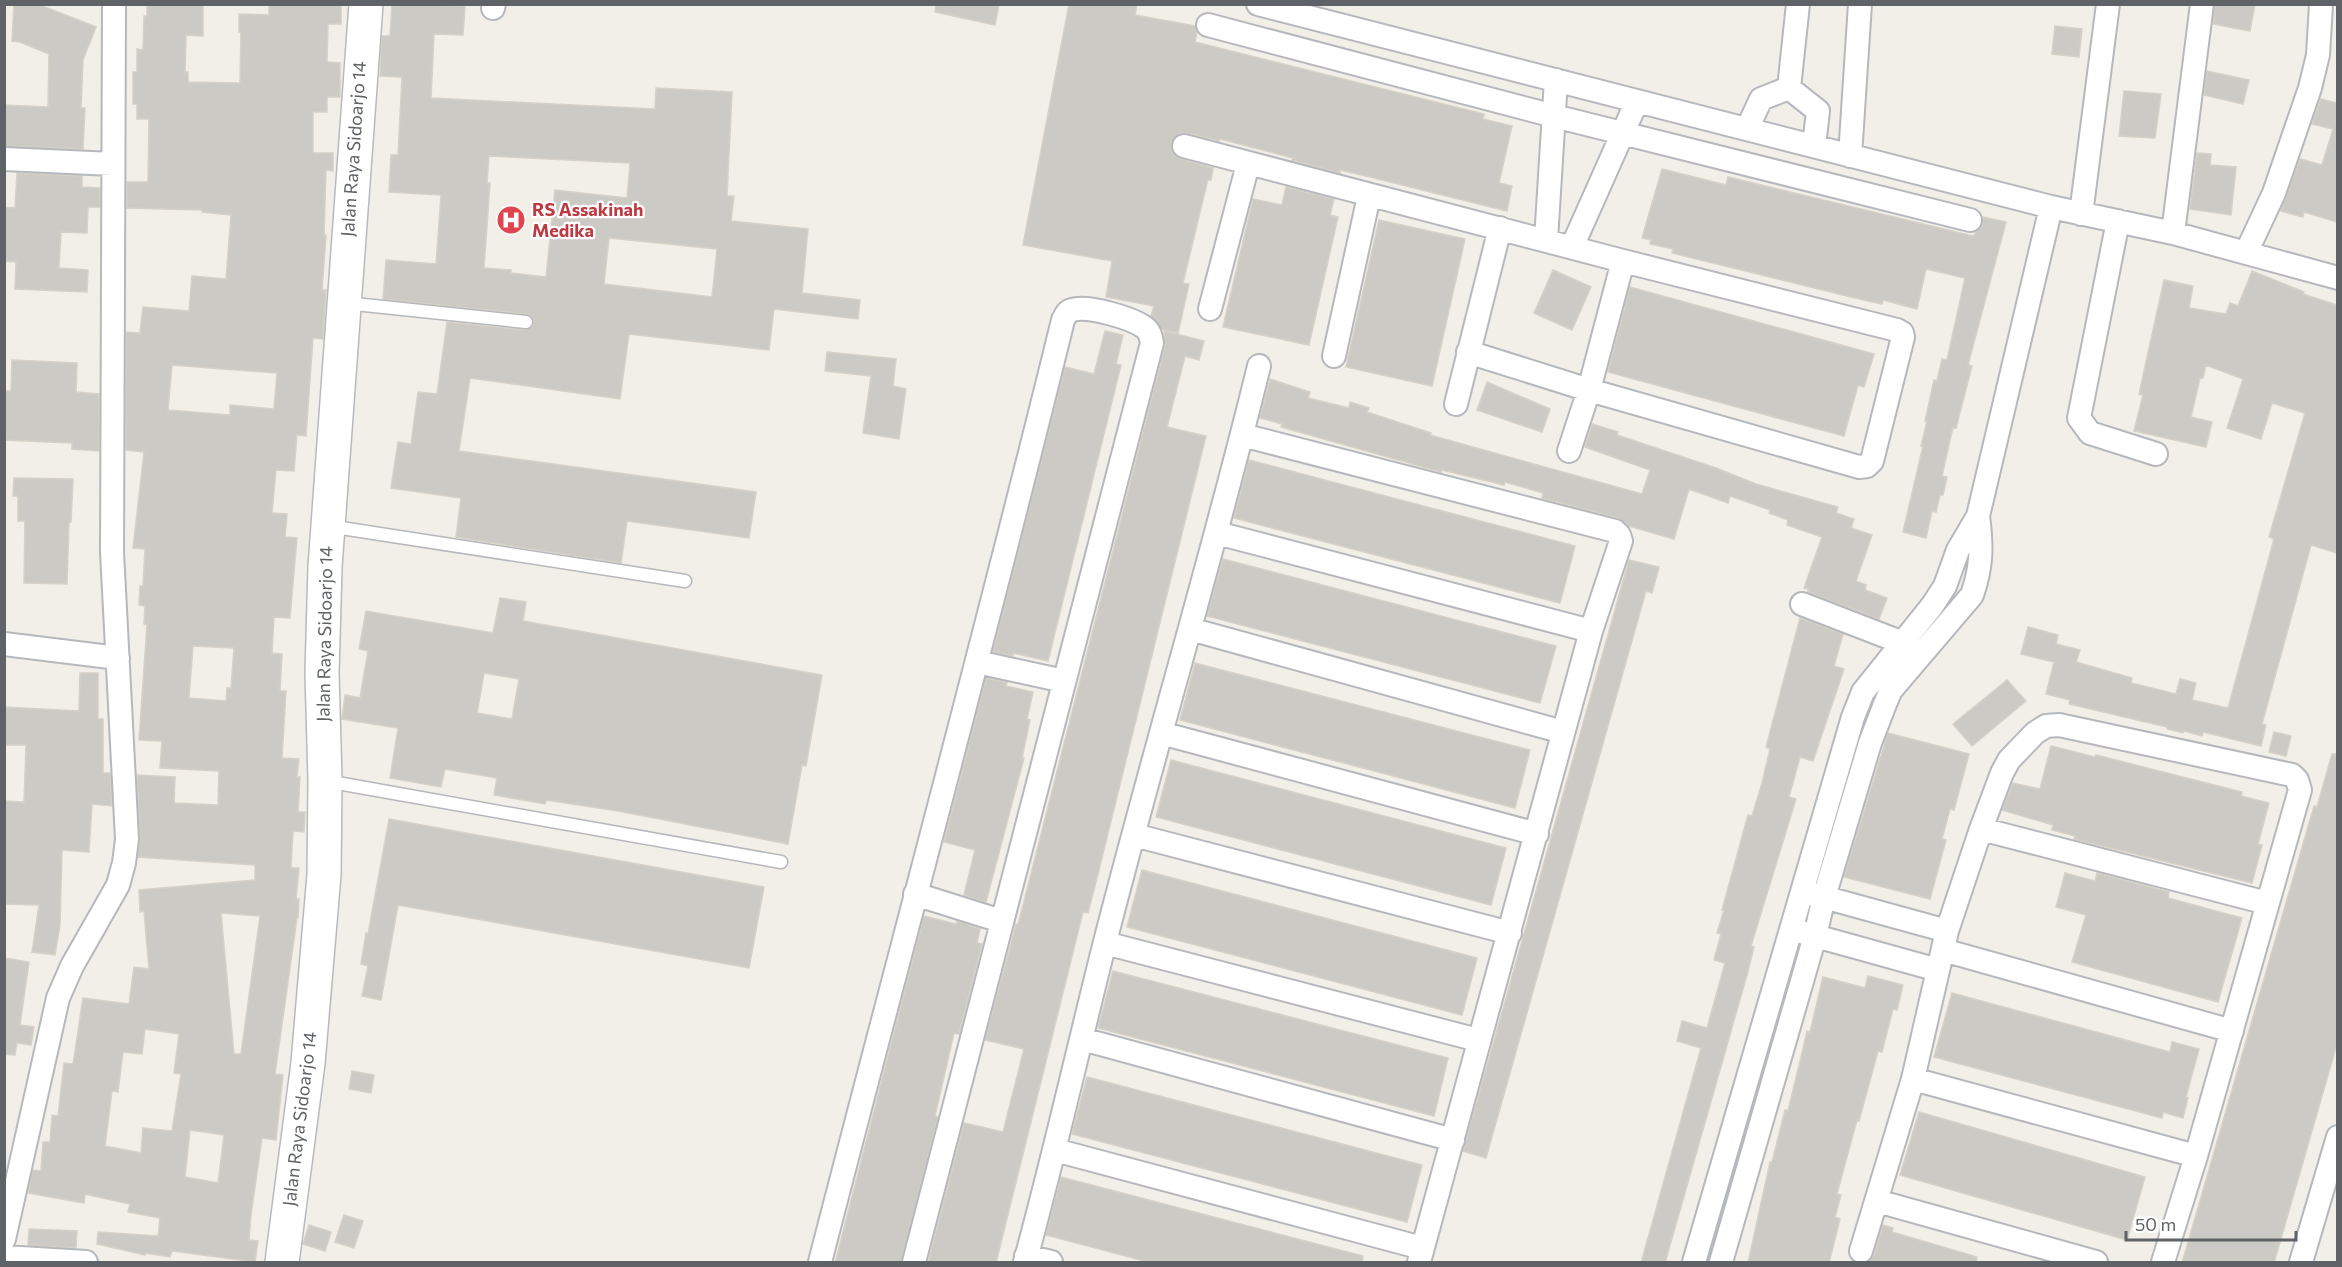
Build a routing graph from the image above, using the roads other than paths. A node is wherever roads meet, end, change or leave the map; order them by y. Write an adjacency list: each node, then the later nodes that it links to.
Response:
1 (114, 4): 20 (street)
2 (366, 4): 34 (main road, Jalan Raya Sidoarjo 14)
3 (1258, 4): 10 (street)
4 (1798, 4): 11 (street)
5 (1860, 4): 18 (street)
6 (2108, 4): 24 (street)
7 (2202, 4): 28 (street)
8 (2321, 4): 31 (street)
9 (1208, 25): 13 (street)
10 (1556, 80): 12 (street); 13 (street)
11 (1789, 88): 14 (street); 17 (street)
12 (1637, 101): 14 (street); 15 (street)
13 (1554, 116): 15 (street); 29 (street)
14 (1747, 129): 17 (street)
15 (1623, 134): 25 (street); 30 (street)
16 (1184, 146): 21 (street)
17 (1814, 146): 18 (street)
18 (1850, 156): 23 (street)
19 (4, 159): 20 (street)
20 (113, 164): 54 (street)
21 (1248, 164): 22 (street); 35 (street)
22 (1369, 196): 27 (street); 38 (street)
23 (2051, 207): 24 (street); 45 (street)
24 (2081, 214): 26 (street)
25 (1970, 220)
26 (2118, 221): 28 (street); 44 (street)
27 (1500, 228): 29 (street); 37 (street)
28 (2173, 233): 31 (street)
29 (1546, 240): 30 (street)
30 (1572, 247): 32 (street)
31 (2246, 253): 33 (street)
32 (1623, 261): 40 (street); 40 (street)
33 (2337, 278)
34 (344, 303): 36 (lane); 46 (main road, Jalan Raya Sidoarjo 14)
35 (1210, 309)
36 (526, 322)
37 (1468, 352): 40 (street); 41 (street)
38 (1334, 356)
39 (1259, 366): 42 (street)
40 (1589, 390): 43 (street)
41 (1456, 404)
42 (1242, 435): 47 (street); 51 (street)
43 (1569, 451)
44 (2156, 454)
45 (1978, 516): 52 (street); 58 (street)
46 (327, 525): 48 (lane); 61 (main road, Jalan Raya Sidoarjo 14)
47 (1217, 533): 50 (street); 51 (street)
48 (685, 581)
49 (1802, 603): 52 (street)
50 (1190, 629): 59 (street); 60 (street)
51 (1591, 631): 59 (street)
52 (1903, 643): 56 (street)
53 (4, 644): 54 (street)
54 (118, 658): 85 (street)
55 (978, 662): 57 (street); 57 (street); 67 (street)
56 (1874, 677): 58 (street); 66 (street)
57 (1064, 681): 70 (street)
58 (1895, 686): 68 (street)
59 (1563, 732): 63 (street)
60 (1161, 733): 63 (street); 64 (street)
61 (325, 781): 65 (lane); 92 (main road, Jalan Raya Sidoarjo 14)
62 (1981, 829): 69 (street); 69 (street); 75 (street)
63 (1537, 834): 72 (street)
64 (1134, 835): 72 (street); 74 (street)
65 (781, 862)
66 (1802, 891): 68 (street); 71 (street)
67 (915, 894): 70 (street); 93 (street)
68 (1824, 897): 73 (street); 75 (street)
69 (2266, 903): 76 (street)
70 (1001, 921): 94 (street)
71 (1791, 930): 73 (street); 96 (street)
72 (1510, 933): 78 (street)
73 (1815, 936): 75 (street); 97 (street)
74 (1105, 943): 77 (street); 78 (street)
75 (1943, 950): 76 (street); 79 (street)
76 (2232, 1031): 83 (street)
77 (1082, 1040): 81 (street); 82 (street)
78 (1478, 1040): 81 (street)
79 (1914, 1079): 83 (street); 84 (street)
80 (2337, 1137): 100 (street)
81 (1453, 1140): 87 (street)
82 (1055, 1150): 87 (street); 89 (street)
83 (2196, 1156): 99 (street)
84 (1877, 1201): 86 (street); 98 (street)
85 (4, 1239)
86 (1861, 1251)
87 (1420, 1256)
88 (4, 1257): 90 (street)
89 (1026, 1259): 95 (street)
90 (27, 1260): 91 (street)
91 (86, 1263)
92 (282, 1263)
93 (820, 1263)
94 (914, 1263)
95 (1051, 1263)
96 (1694, 1263)
97 (1721, 1263)
98 (2096, 1263)
99 (2163, 1263)
100 (2301, 1263)

